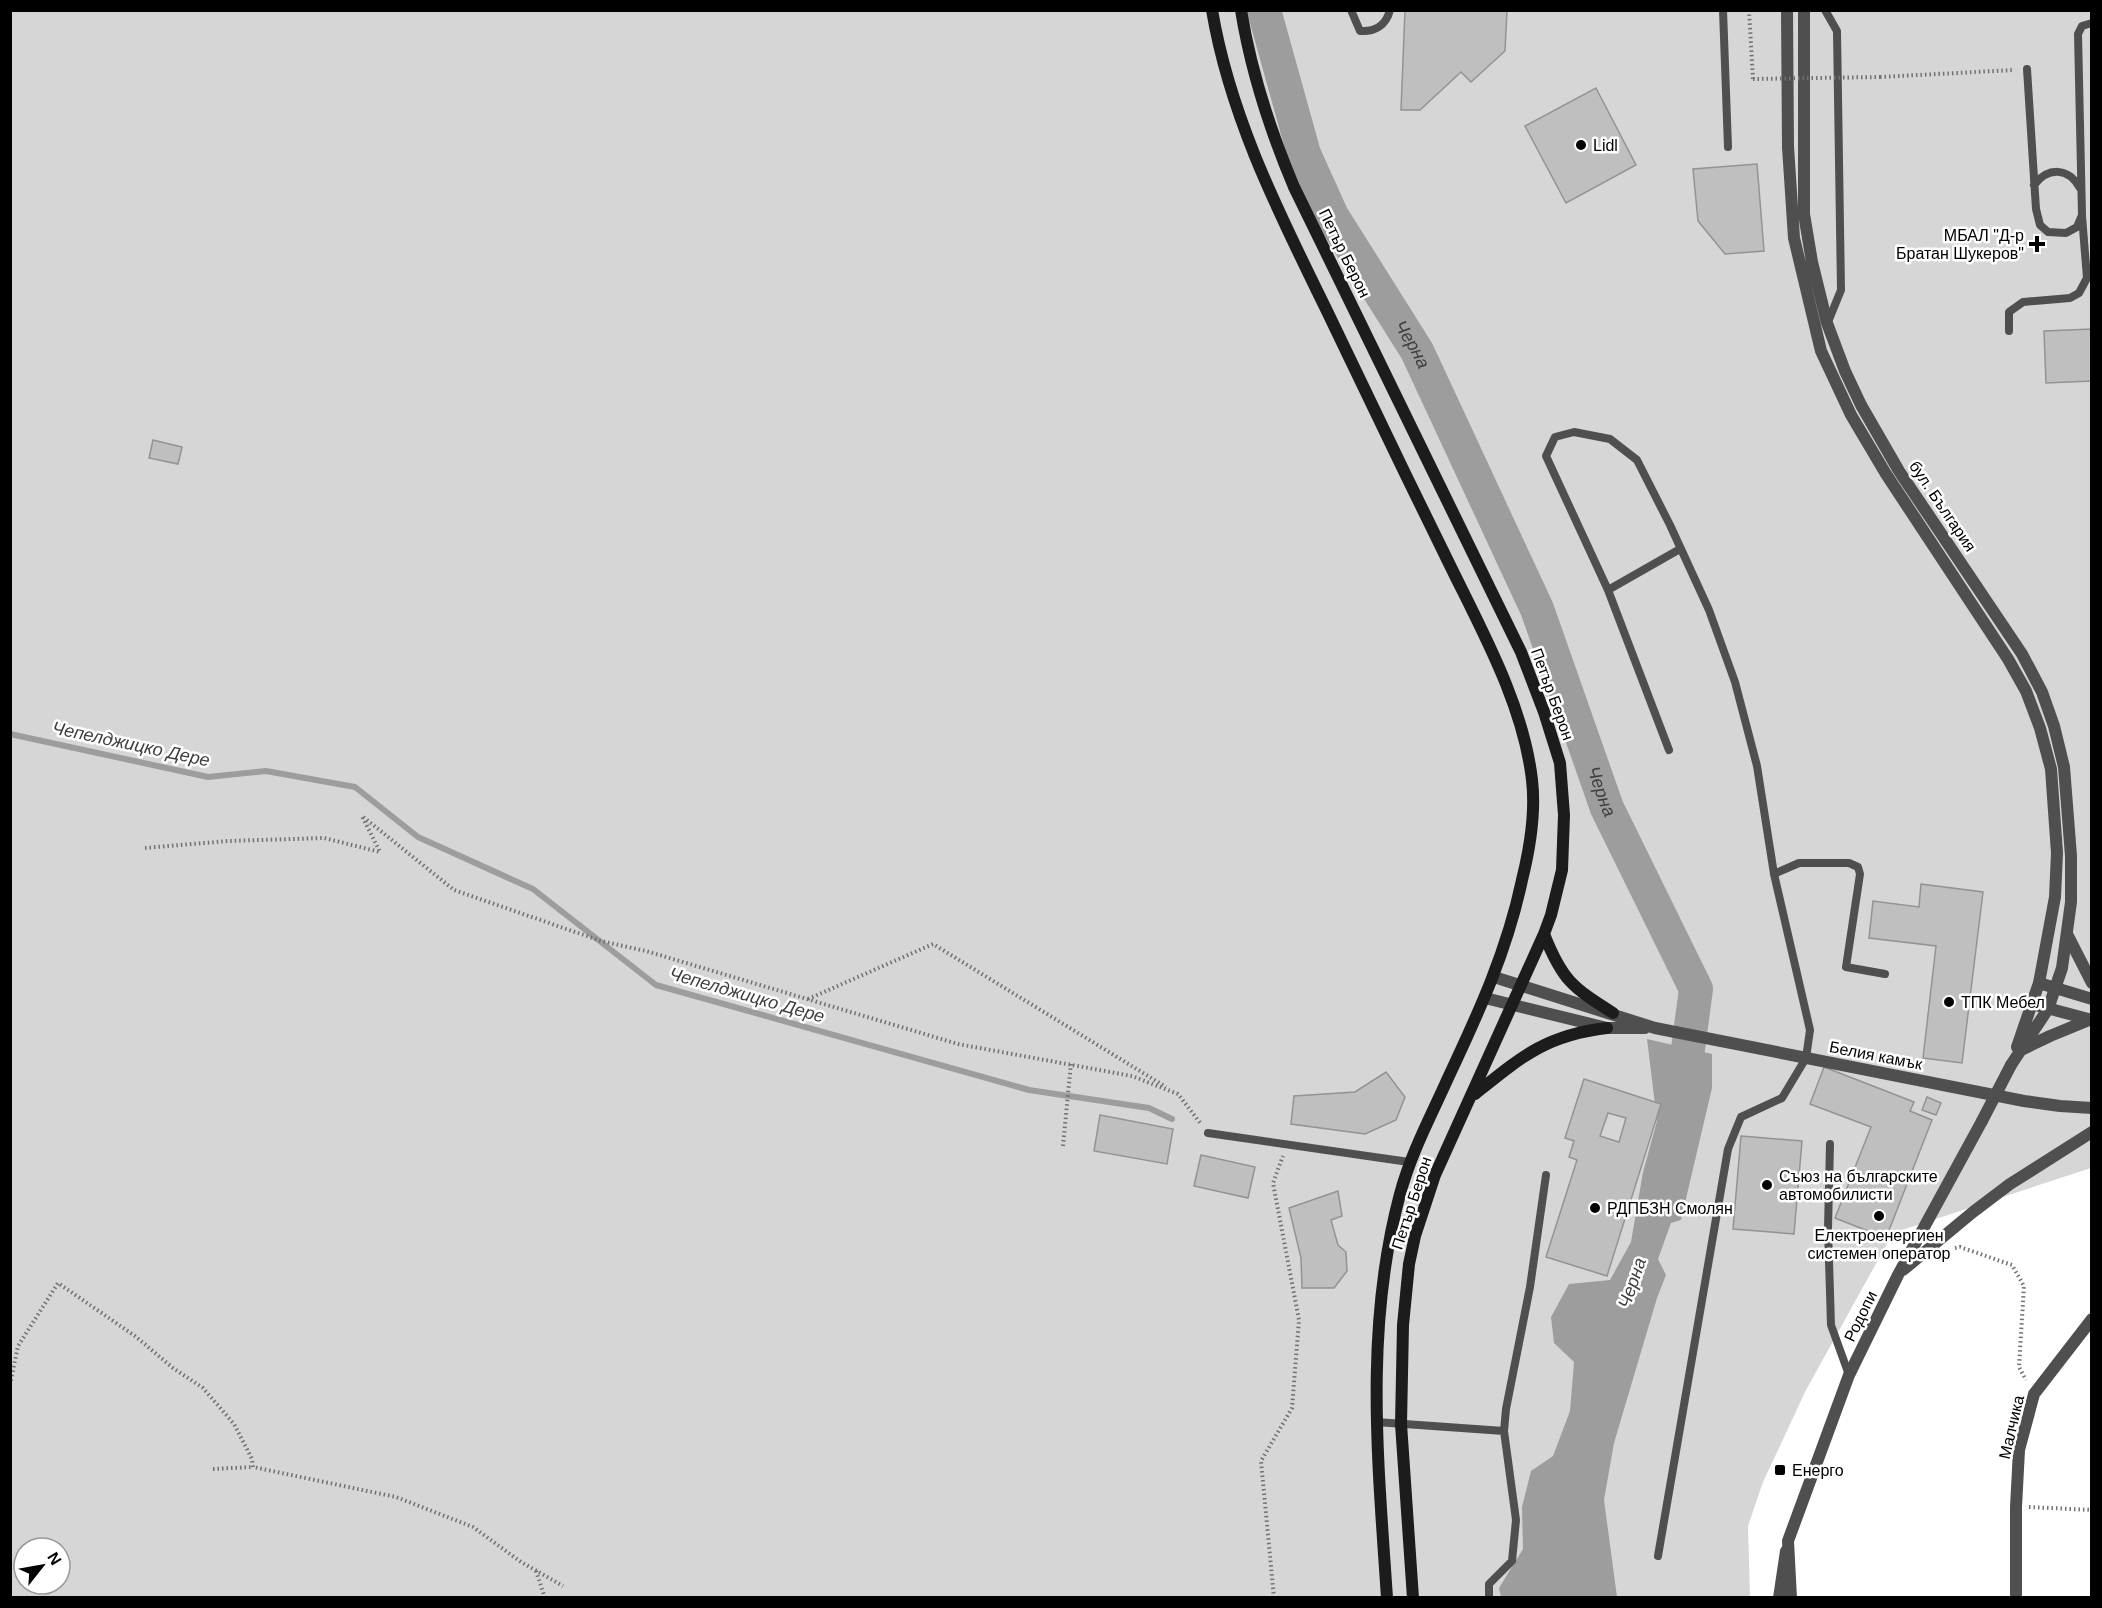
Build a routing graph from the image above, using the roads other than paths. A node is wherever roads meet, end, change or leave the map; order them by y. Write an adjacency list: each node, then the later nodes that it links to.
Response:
1 (1212, 10): 24 (main road, Петър Берон)
2 (1241, 10): 21 (main road, Петър Берон)
3 (1351, 10): 4 (lane)
4 (1390, 10)
5 (1723, 10): 11 (lane)
6 (1787, 10): 25 (street, бул. България)
7 (1804, 10): 15 (street, бул. България)
8 (1825, 10): 15 (lane)
9 (2091, 23): 13 (lane)
10 (2027, 69): 12 (lane)
11 (1728, 147)
12 (2034, 185): 13 (lane); 14 (lane)
13 (2081, 189): 14 (lane)
14 (2082, 215): 16 (lane)
15 (1827, 323): 22 (street, бул. България)
16 (2009, 331)
17 (1680, 549): 18 (lane); 18 (lane); 20 (lane)
18 (1608, 591): 19 (lane)
19 (1669, 750)
20 (1774, 874): 23 (lane); 39 (lane)
21 (1544, 934): 27 (main road, Петър Берон); 34 (main road)
22 (2067, 934): 26 (street); 28 (street, бул. България)
23 (1885, 974)
24 (1494, 977): 27 (street, Белия камък); 29 (main road, Петър Берон)
25 (2039, 983): 28 (street); 31 (street, бул. България)
26 (2091, 983)
27 (1521, 985): 32 (main road, Петър Берон); 34 (street, Белия камък)
28 (2055, 988): 30 (street); 33 (street, бул. България)
29 (1485, 998): 32 (street, Белия камък); 46 (main road, Петър Берон)
30 (2091, 999)
31 (2032, 1004): 33 (street); 40 (street, Родопи)
32 (1512, 1005): 36 (street, Белия камък); 41 (main road, Петър Берон)
33 (2048, 1009): 35 (street); 38 (street, Родопи)
34 (1613, 1013): 37 (street, Белия камък)
35 (2090, 1020): 38 (street)
36 (1607, 1028): 37 (street, Белия камък); 41 (main road)
37 (1655, 1028): 39 (street, Белия камък)
38 (2020, 1051): 40 (street, Родопи)
39 (1806, 1058): 42 (street, Белия камък); 55 (lane)
40 (2011, 1065): 48 (street, Родопи, bridge)
41 (1472, 1097): 52 (main road, Петър Берон)
42 (2091, 1108)
43 (1209, 1132): 46 (lane)
44 (2091, 1132): 48 (street)
45 (1830, 1144): 50 (lane)
46 (1409, 1162): 51 (main road, Петър Берон)
47 (1546, 1175): 53 (lane)
48 (1898, 1275): 50 (street, Родопи)
49 (2091, 1319): 61 (street, Малчика)
50 (1850, 1375): 54 (street, Родопи)
51 (1376, 1422): 52 (lane); 56 (main road, Петър Берон)
52 (1401, 1424): 53 (lane); 57 (main road, Петър Берон)
53 (1504, 1431): 58 (lane)
54 (1788, 1541): 59 (street); 60 (street, Родопи)
55 (1658, 1556)
56 (1387, 1598)
57 (1413, 1598)
58 (1489, 1598)
59 (1779, 1598)
60 (1791, 1598)
61 (2016, 1598)

